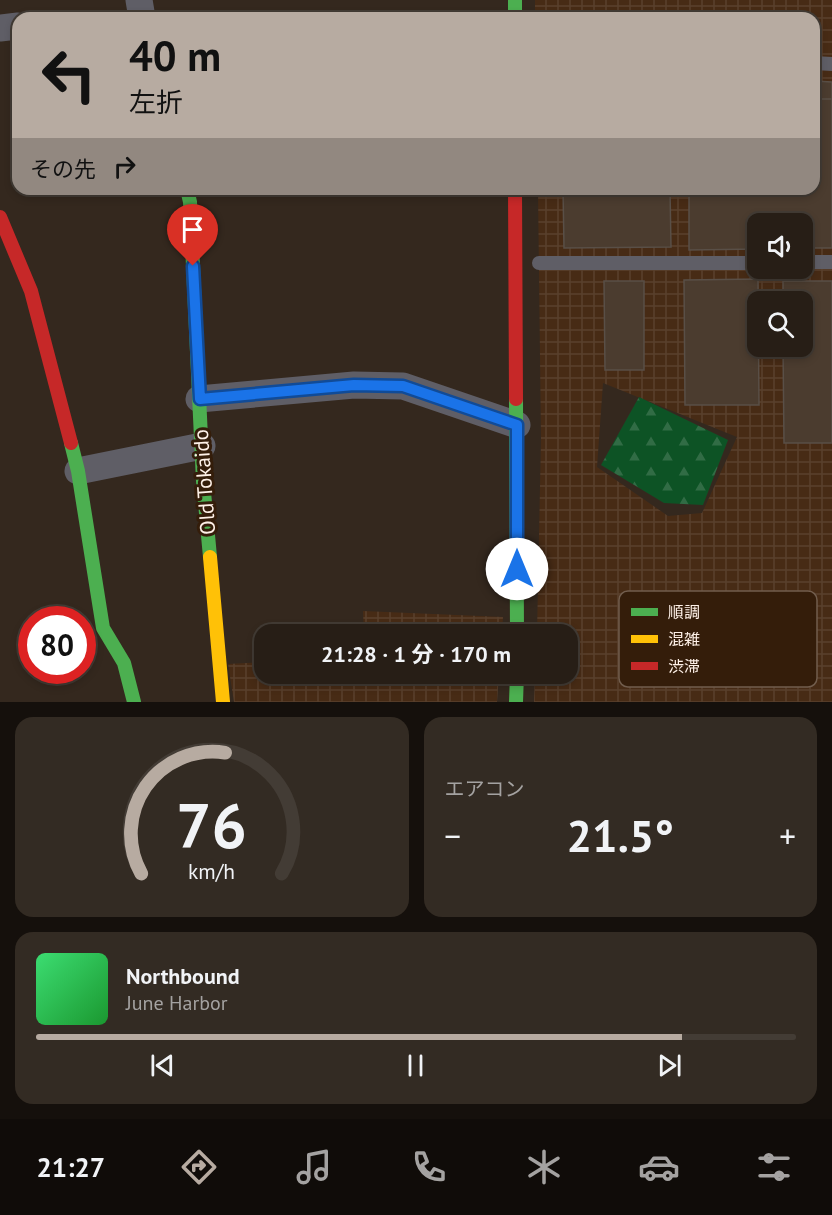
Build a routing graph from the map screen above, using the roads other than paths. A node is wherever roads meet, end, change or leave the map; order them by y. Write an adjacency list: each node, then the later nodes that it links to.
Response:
1 (188, 195): 8 (main road, Old Tokaido)
2 (515, 195): 9 (main road)
3 (0, 217): 11 (main road)
4 (747, 262): 7 (lane)
5 (813, 262): 6 (lane)
6 (832, 262)
7 (539, 263)
8 (200, 399): 9 (street); 10 (main road, Old Tokaido)
9 (517, 425): 12 (main road)
10 (202, 446): 11 (street); 15 (main road, Old Tokaido)
11 (78, 471): 14 (main road)
12 (517, 624)
13 (517, 684): 16 (main road)
14 (134, 702)
15 (223, 702)
16 (516, 702)

